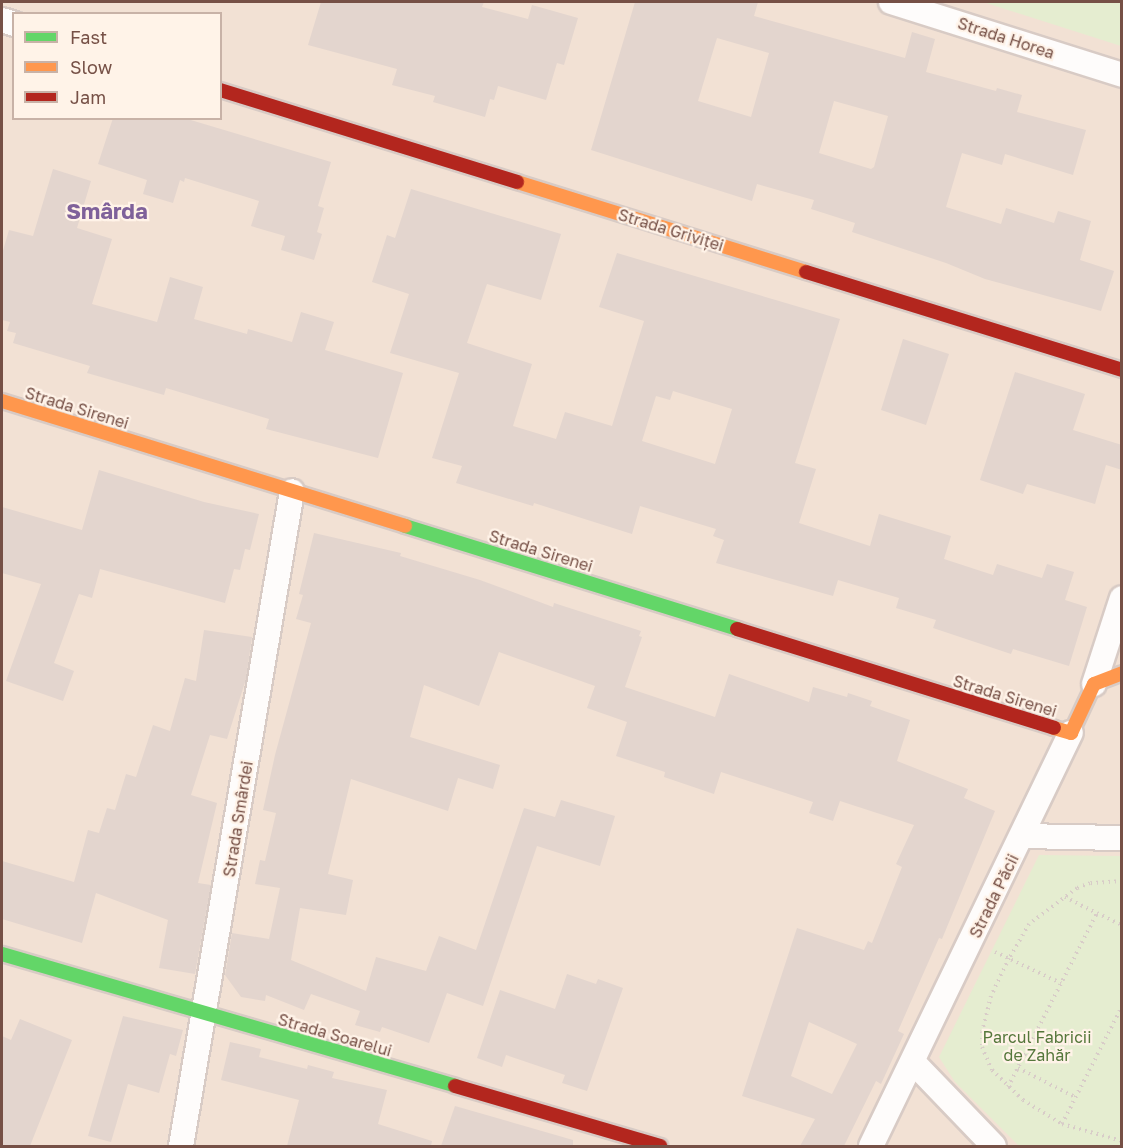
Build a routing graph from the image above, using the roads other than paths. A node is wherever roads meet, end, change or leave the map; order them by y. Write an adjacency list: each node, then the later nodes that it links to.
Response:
1 (891, 2): 2 (street, Strada Horea)
2 (1122, 75)
3 (222, 91): 4 (street, Strada Griviței)
4 (1122, 370)
5 (2, 401): 6 (street, Strada Sirenei)
6 (292, 491): 11 (street, Strada Sirenei); 15 (street, Strada Smârdei)
7 (1122, 598): 10 (street)
8 (1122, 648): 10 (street, Strada Păcii)
9 (1122, 673): 10 (street)
10 (1094, 684): 11 (street, Strada Păcii)
11 (1071, 733): 12 (street, Strada Păcii)
12 (1023, 836): 13 (street); 16 (street, Strada Păcii)
13 (1122, 838)
14 (2, 954): 15 (street, Strada Soarelui)
15 (205, 1014): 17 (street, Strada Smârdei); 18 (street, Strada Soarelui)
16 (914, 1063): 19 (street, Strada Păcii); 20 (street)
17 (181, 1146)
18 (660, 1146)
19 (871, 1146)
20 (994, 1146)

